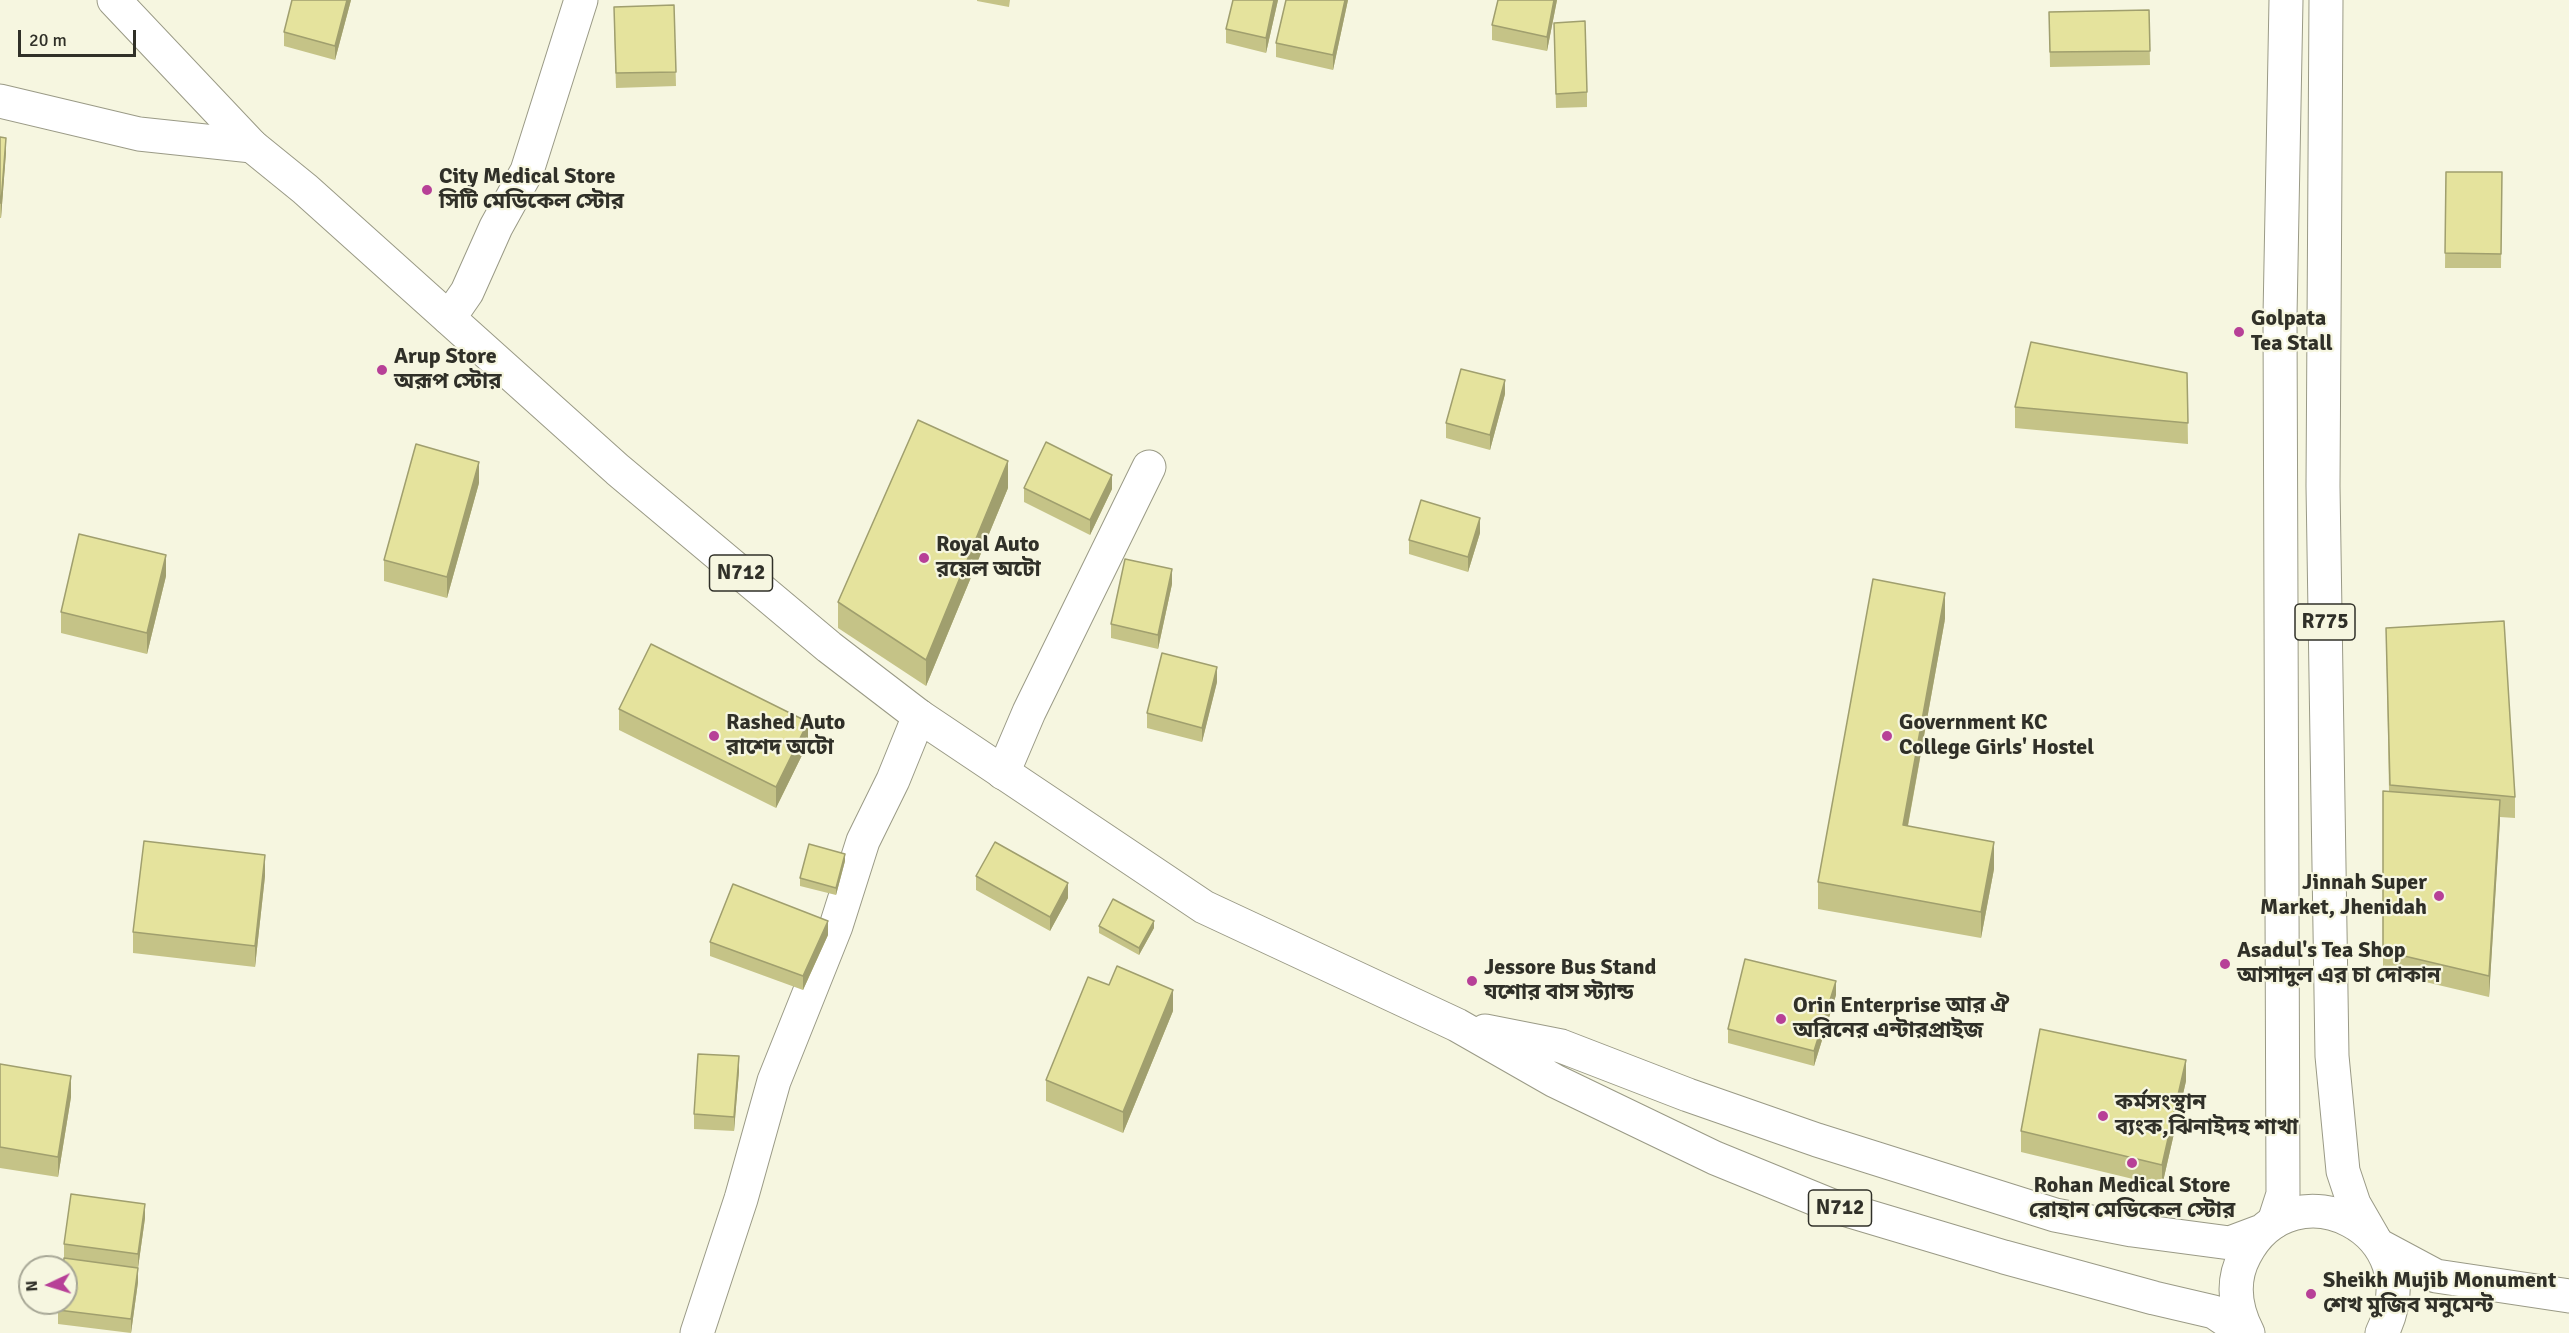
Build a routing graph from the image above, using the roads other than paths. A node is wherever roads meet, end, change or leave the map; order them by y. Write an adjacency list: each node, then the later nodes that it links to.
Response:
1 (114, 0): 6 (main road, N712)
2 (580, 0): 7 (main road)
3 (2286, 0): 12 (main road, R775)
4 (2326, 0): 13 (main road, R775)
5 (0, 101): 6 (main road)
6 (252, 146): 7 (main road, N712)
7 (449, 318): 9 (main road, N712)
8 (1149, 467): 10 (main road)
9 (919, 716): 10 (main road, N712); 15 (main road)
10 (1003, 773): 11 (main road, N712)
11 (1457, 1025): 12 (main road, N712); 16 (main road, N712)
12 (2268, 1227): 13 (main road, N712); 16 (main road, N712)
13 (2376, 1241): 14 (main road, N712); 17 (main road)
14 (2569, 1296)
15 (697, 1333)
16 (2246, 1333)
17 (2382, 1333)

